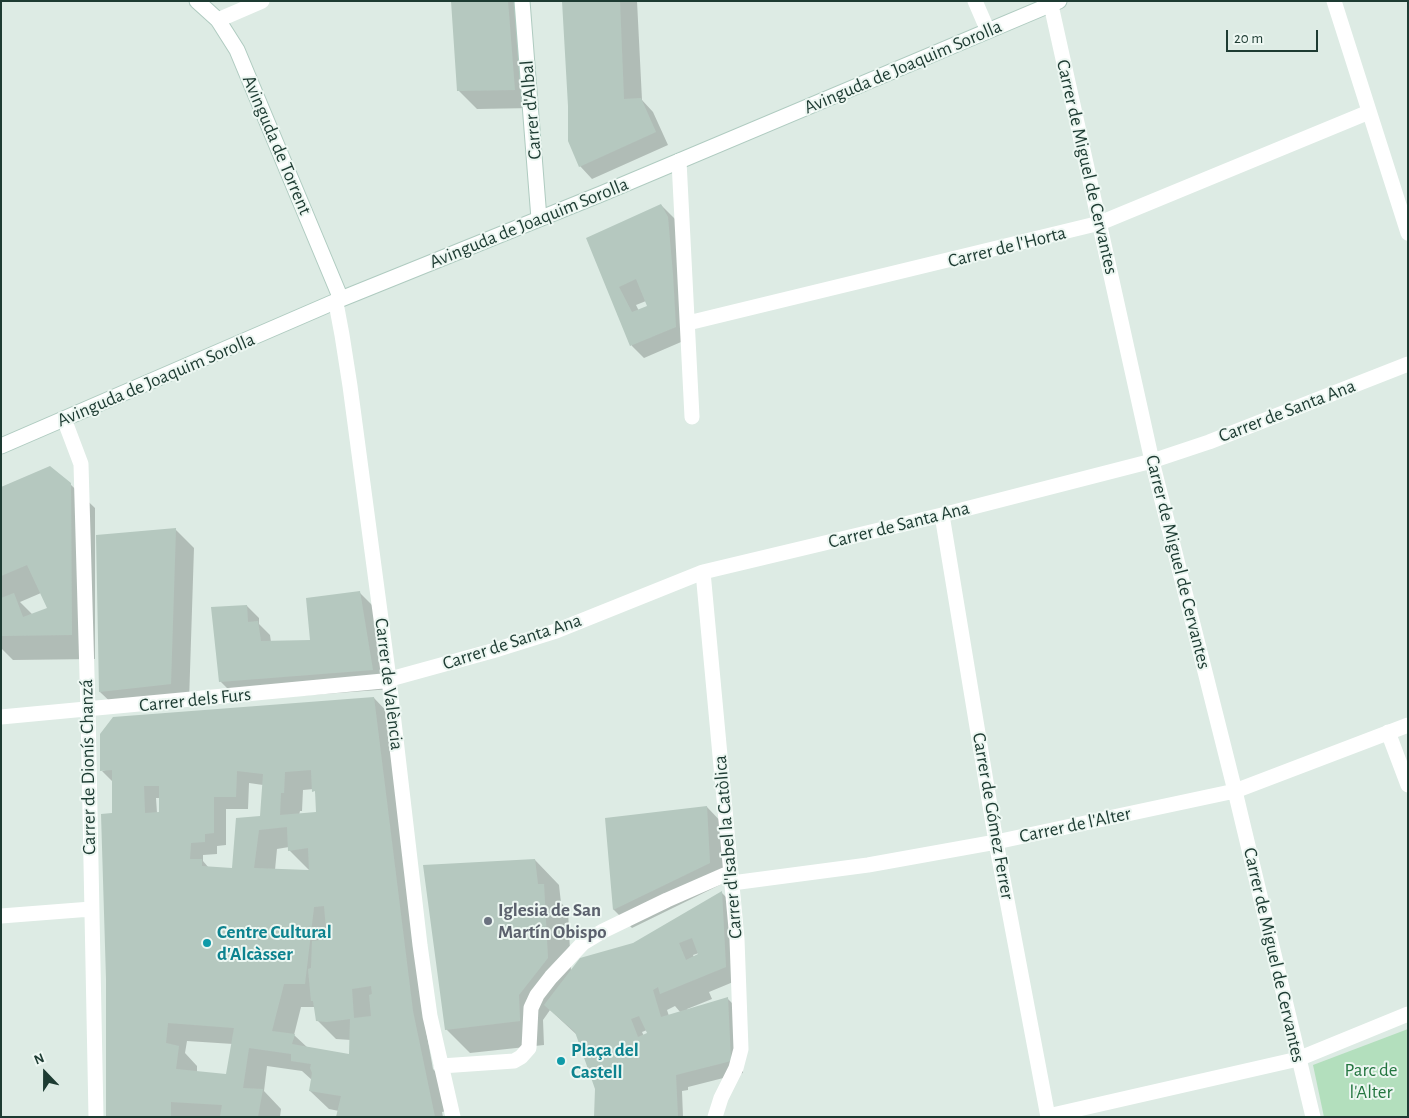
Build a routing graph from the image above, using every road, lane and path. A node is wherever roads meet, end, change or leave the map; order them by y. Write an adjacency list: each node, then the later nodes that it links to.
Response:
1 (197, 1): 7 (street, Avinguda de Torrent)
2 (262, 1): 7 (street)
3 (522, 1): 11 (street, Carrer d'Albal)
4 (975, 1): 8 (street)
5 (1334, 1): 9 (street)
6 (1055, 3): 8 (street, Avinguda de Joaquim Sorolla); 12 (street, Carrer de Miguel de Cervantes)
7 (218, 20): 14 (street, Avinguda de Torrent)
8 (988, 31): 10 (street, Avinguda de Joaquim Sorolla)
9 (1369, 112): 12 (street, Carrer de l'Horta); 13 (street)
10 (679, 161): 11 (street, Avinguda de Joaquim Sorolla); 15 (street)
11 (539, 219): 14 (street, Avinguda de Joaquim Sorolla)
12 (1100, 223): 15 (street, Carrer de l'Horta); 20 (street, Carrer de Miguel de Cervantes)
13 (1408, 232)
14 (338, 301): 18 (street, Avinguda de Joaquim Sorolla); 23 (street, Carrer de València)
15 (688, 323): 17 (street)
16 (1408, 364): 20 (street, Carrer de Santa Ana)
17 (692, 417)
18 (64, 420): 19 (street, Avinguda de Joaquim Sorolla); 24 (street, Carrer de Dionís Chanzá)
19 (1, 446)
20 (1152, 461): 21 (street, Carrer de Santa Ana); 29 (street, Carrer de Miguel de Cervantes)
21 (942, 515): 22 (street, Carrer de Santa Ana); 30 (street, Carrer de Gómez Ferrer)
22 (703, 572): 23 (street, Carrer de Santa Ana); 31 (street, Carrer d'Isabel la Catòlica)
23 (389, 679): 24 (street, Carrer dels Furs); 36 (street, Carrer de València)
24 (88, 710): 25 (street, Carrer dels Furs); 32 (street, Carrer de Dionís Chanzá)
25 (1, 717)
26 (1408, 724): 27 (street, Carrer de l'Alter)
27 (1388, 732): 28 (street); 29 (street, Carrer de l'Alter)
28 (1408, 785)
29 (1235, 791): 30 (street, Carrer de l'Alter); 35 (street, Carrer de Miguel de Cervantes)
30 (996, 842): 31 (street, Carrer de l'Alter); 40 (street, Carrer de Gómez Ferrer)
31 (731, 878): 36 (street, Carrer de l'Alter); 39 (street, Carrer d'Isabel la Catòlica)
32 (91, 909): 33 (street); 37 (street, Carrer de Dionís Chanzá)
33 (1, 916)
34 (1408, 1014): 35 (street)
35 (1298, 1059): 40 (street); 41 (street, Carrer de Miguel de Cervantes)
36 (441, 1066): 38 (street)
37 (96, 1117)
38 (453, 1117)
39 (715, 1117)
40 (1048, 1117)
41 (1312, 1117)

